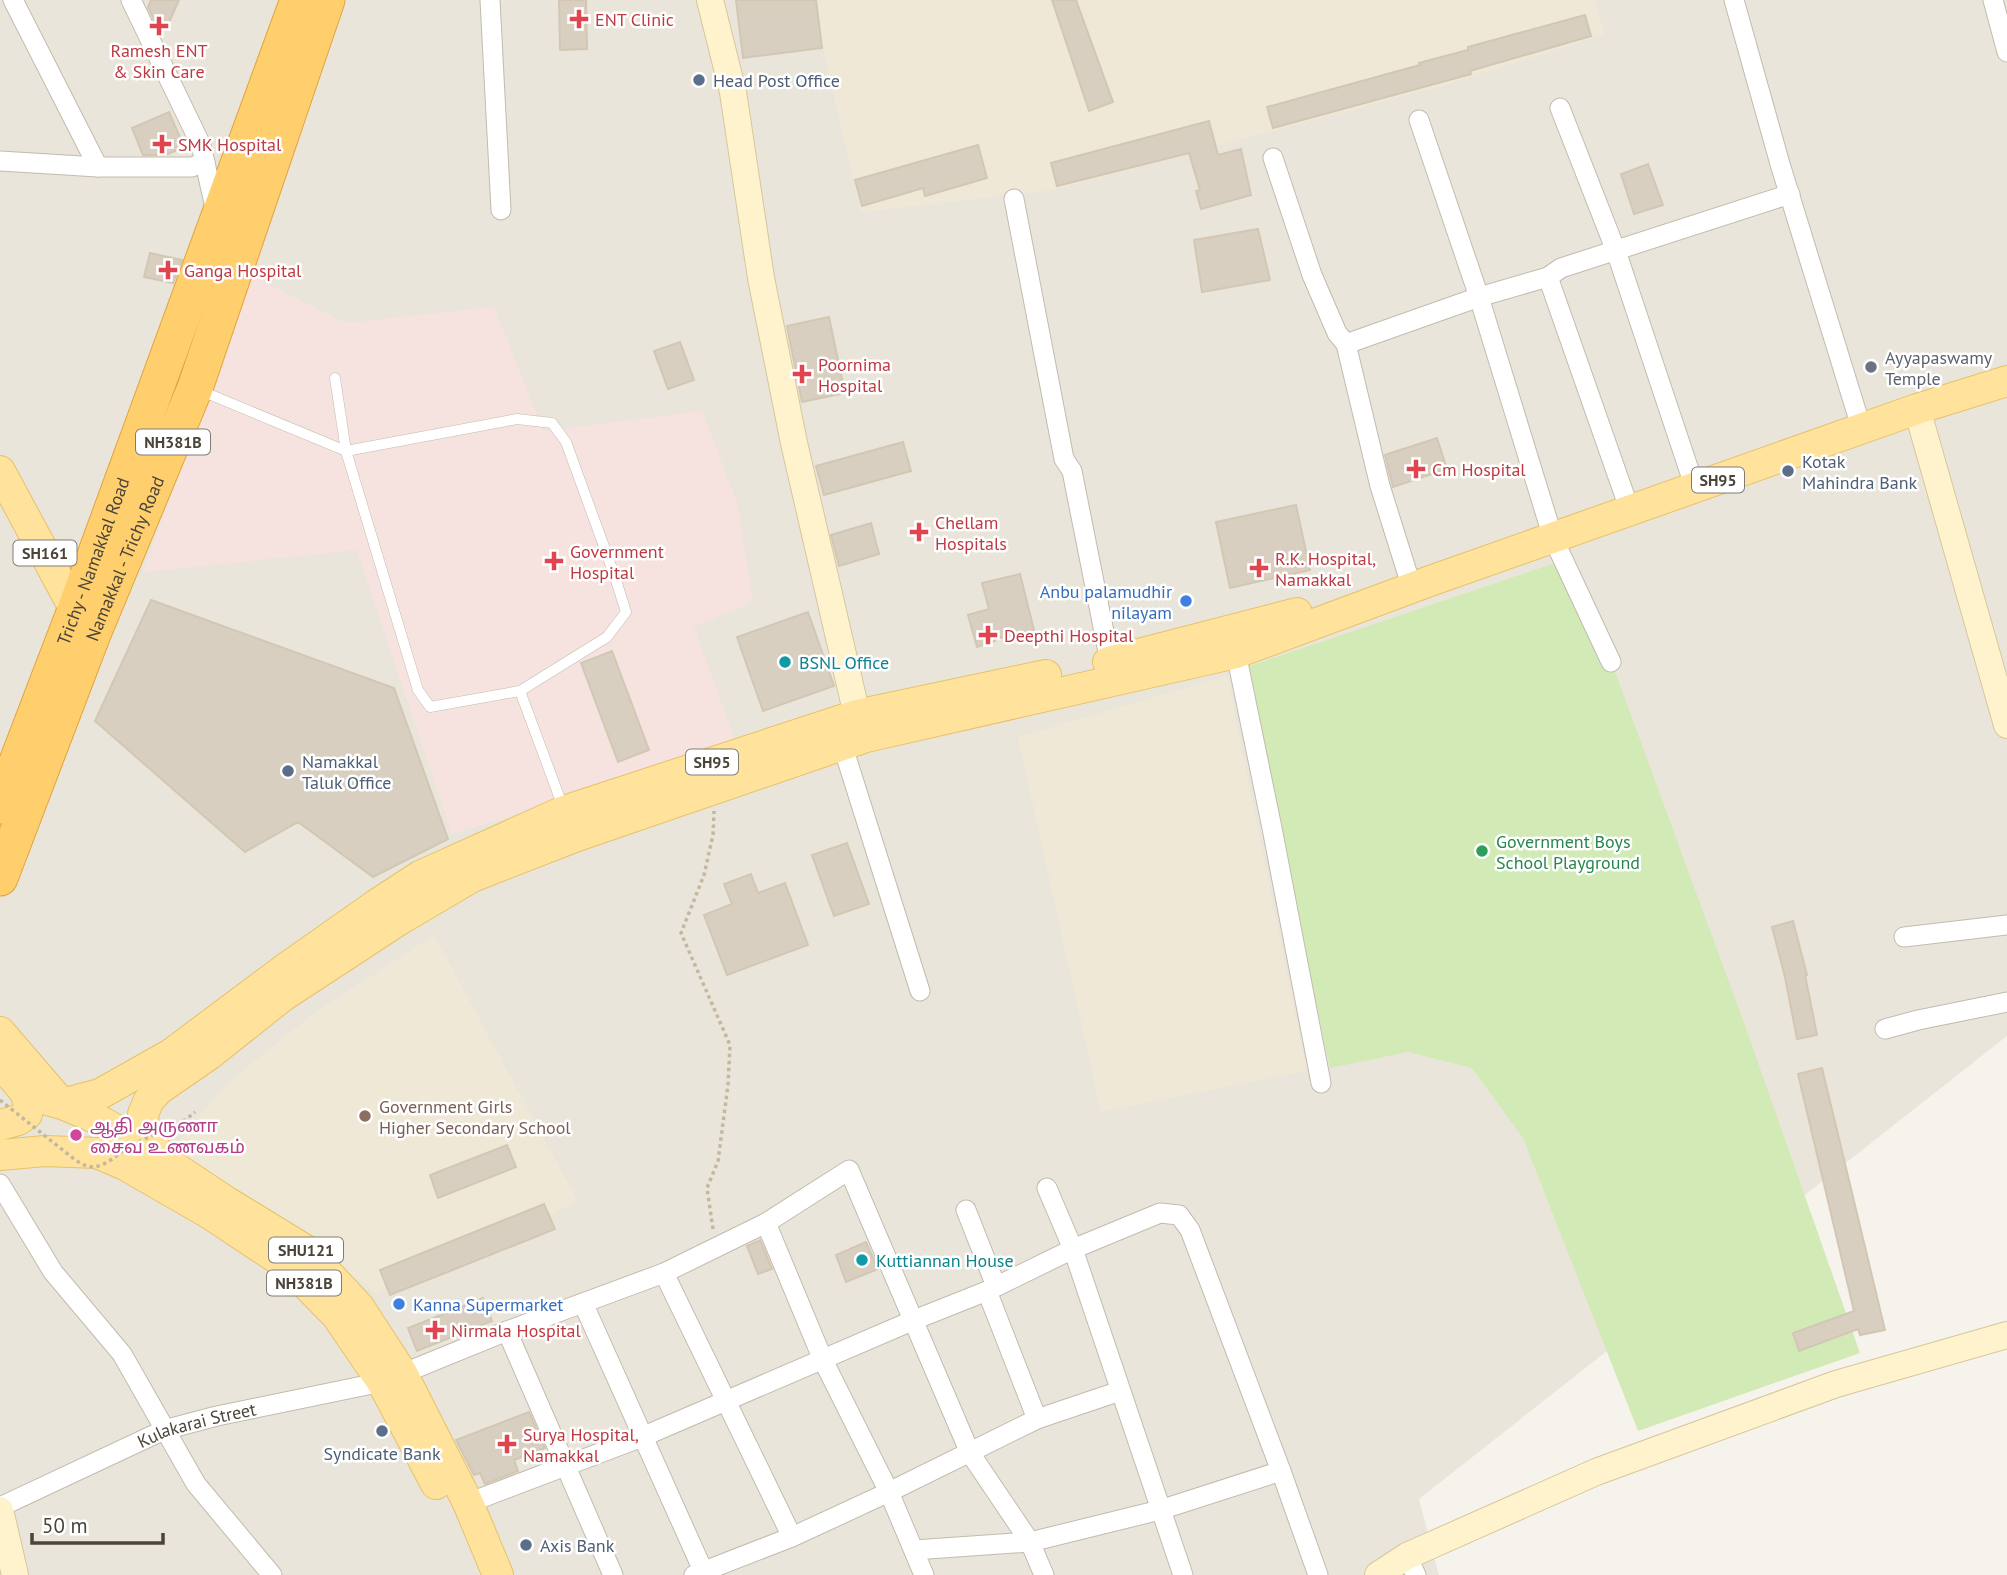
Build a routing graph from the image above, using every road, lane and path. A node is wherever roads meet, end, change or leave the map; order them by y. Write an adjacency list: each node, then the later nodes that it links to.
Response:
1 (13, 0): 15 (street)
2 (131, 0): 14 (street)
3 (298, 0): 19 (highway, Trichy - Namakkal Road / NH381B)
4 (327, 0): 26 (highway, Namakkal - Trichy Road / NH381B)
5 (489, 0): 18 (street)
6 (709, 0): 41 (street)
7 (1734, 0): 16 (street)
8 (1993, 0): 9 (street)
9 (2007, 52)
10 (1560, 108): 20 (street)
11 (1419, 120): 22 (street)
12 (1273, 158): 23 (street)
13 (0, 161): 15 (street)
14 (205, 164): 15 (street); 19 (street)
15 (98, 167)
16 (1790, 194): 20 (street); 28 (street)
17 (1014, 199): 37 (street)
18 (501, 210)
19 (218, 220): 35 (highway, Trichy - Namakkal Road / NH381B)
20 (1616, 251): 21 (street); 31 (street)
21 (1548, 277): 22 (street); 32 (street)
22 (1479, 296): 23 (street); 33 (street)
23 (1346, 344): 34 (street)
24 (335, 379): 29 (lane)
25 (2007, 381): 27 (main road, SH95)
26 (195, 388): 29 (lane); 35 (highway, Namakkal - Trichy Road / NH381B)
27 (1917, 409): 28 (main road, SH95); 40 (street)
28 (1861, 430): 31 (main road, SH95)
29 (346, 451): 39 (lane); 39 (lane)
30 (0, 471): 35 (main road, SH161)
31 (1695, 488): 32 (main road, SH95)
32 (1630, 511): 33 (main road, SH95)
33 (1553, 538): 34 (main road, SH95); 38 (street)
34 (1420, 583): 36 (main road, SH95); 37 (main road, SH95)
35 (84, 622): 43 (highway, Trichy - Namakkal Road / NH381B); 45 (highway, Namakkal - Trichy Road / NH381B)
36 (1236, 653): 41 (main road, SH95); 53 (street)
37 (1110, 662): 41 (main road, SH95)
38 (1611, 662)
39 (520, 691): 44 (lane)
40 (2007, 725)
41 (855, 732): 42 (main road, SH95); 44 (main road, SH95); 48 (street)
42 (715, 788): 44 (main road, SH95); 64 (path)
43 (0, 806)
44 (570, 824): 55 (main road, SH95); 59 (main road, SH95)
45 (0, 878)
46 (2007, 925): 47 (street)
47 (1904, 937)
48 (920, 991)
49 (2007, 1002): 50 (street)
50 (1885, 1029)
51 (0, 1032): 55 (main road, SHU121)
52 (0, 1063): 54 (main road)
53 (1321, 1083)
54 (12, 1096): 55 (main road, SHU121); 56 (path, bridge); 57 (main road)
55 (62, 1104): 59 (main road, SHU121)
56 (195, 1112)
57 (0, 1125)
58 (0, 1155): 73 (main road, NH381B)
59 (165, 1161): 73 (main road, SHU121)
60 (0, 1184): 77 (street)
61 (1047, 1188): 65 (street)
62 (966, 1210): 67 (street)
63 (766, 1223): 64 (street, Kulakarai Street); 69 (street, Kulakarai Street); 72 (street)
64 (715, 1248): 66 (street, Kulakarai Street)
65 (1073, 1249): 67 (street); 74 (street); 81 (street)
66 (664, 1273): 68 (street, Kulakarai Street); 75 (street)
67 (991, 1288): 69 (street); 76 (street)
68 (583, 1303): 70 (street, Kulakarai Street); 78 (street)
69 (914, 1320): 72 (street); 79 (street)
70 (507, 1331): 73 (street, Kulakarai Street); 80 (street)
71 (2007, 1335): 89 (street)
72 (823, 1360): 75 (street); 82 (street)
73 (392, 1377): 77 (street, Kulakarai Street); 83 (main road, SHU121); 93 (main road, NH381B)
74 (1120, 1391): 76 (street); 85 (street)
75 (726, 1402): 78 (street); 86 (street)
76 (1037, 1419): 79 (street)
77 (164, 1430): 84 (street, Kulakarai Street); 92 (street)
78 (642, 1437): 80 (street); 90 (street)
79 (970, 1453): 82 (street); 87 (street)
80 (566, 1466): 83 (street); 95 (street)
81 (1281, 1471): 85 (street); 99 (street)
82 (890, 1492): 86 (street); 88 (street)
83 (468, 1503): 94 (main road, SHU121)
84 (0, 1508): 91 (street)
85 (1160, 1510): 87 (street); 98 (street)
86 (792, 1537): 90 (street)
87 (1030, 1542): 88 (street); 97 (street)
88 (914, 1550): 96 (street)
89 (1411, 1565): 100 (street)
90 (701, 1574)
91 (15, 1575)
92 (272, 1575)
93 (481, 1575)
94 (498, 1575)
95 (613, 1575)
96 (924, 1575)
97 (1044, 1575)
98 (1183, 1575)
99 (1318, 1575)
100 (1378, 1575)

